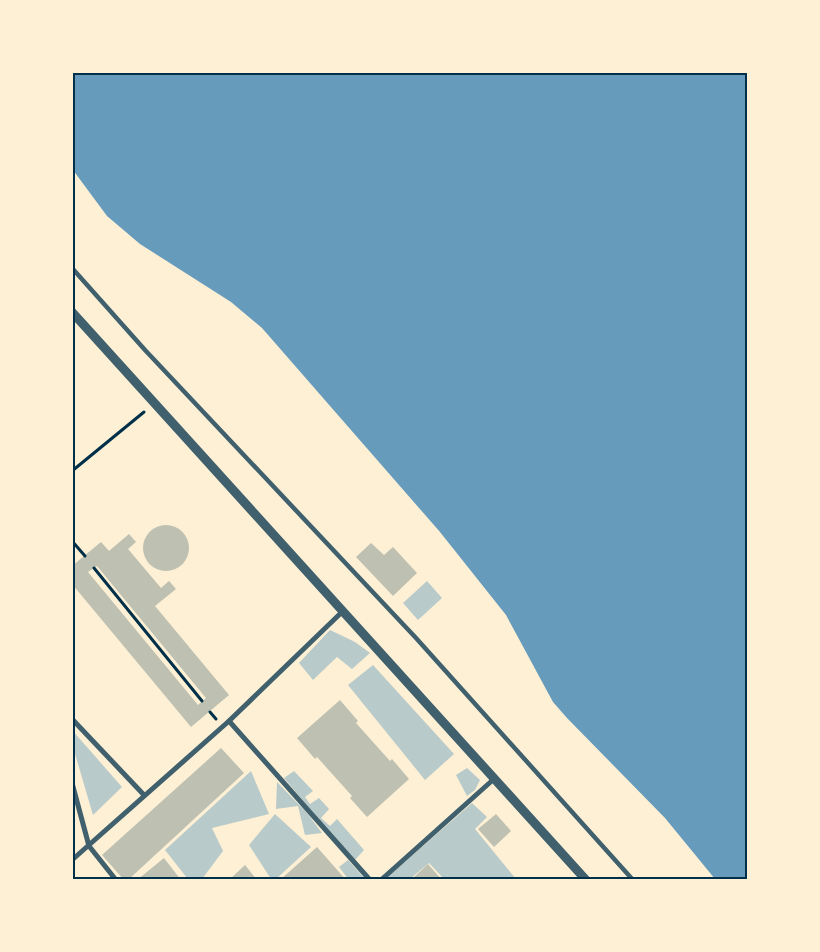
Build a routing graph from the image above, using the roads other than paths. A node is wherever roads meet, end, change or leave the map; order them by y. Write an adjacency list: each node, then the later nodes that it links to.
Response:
1 (72, 268): 15 (street)
2 (72, 312): 3 (street)
3 (343, 611): 5 (street); 6 (street)
4 (72, 719): 8 (street)
5 (229, 721): 8 (street); 12 (street)
6 (495, 778): 13 (street); 14 (street)
7 (72, 783): 9 (street)
8 (144, 795): 9 (street)
9 (89, 846): 10 (street); 11 (street)
10 (72, 860)
11 (116, 880)
12 (370, 880)
13 (381, 880)
14 (586, 880)
15 (633, 880)

